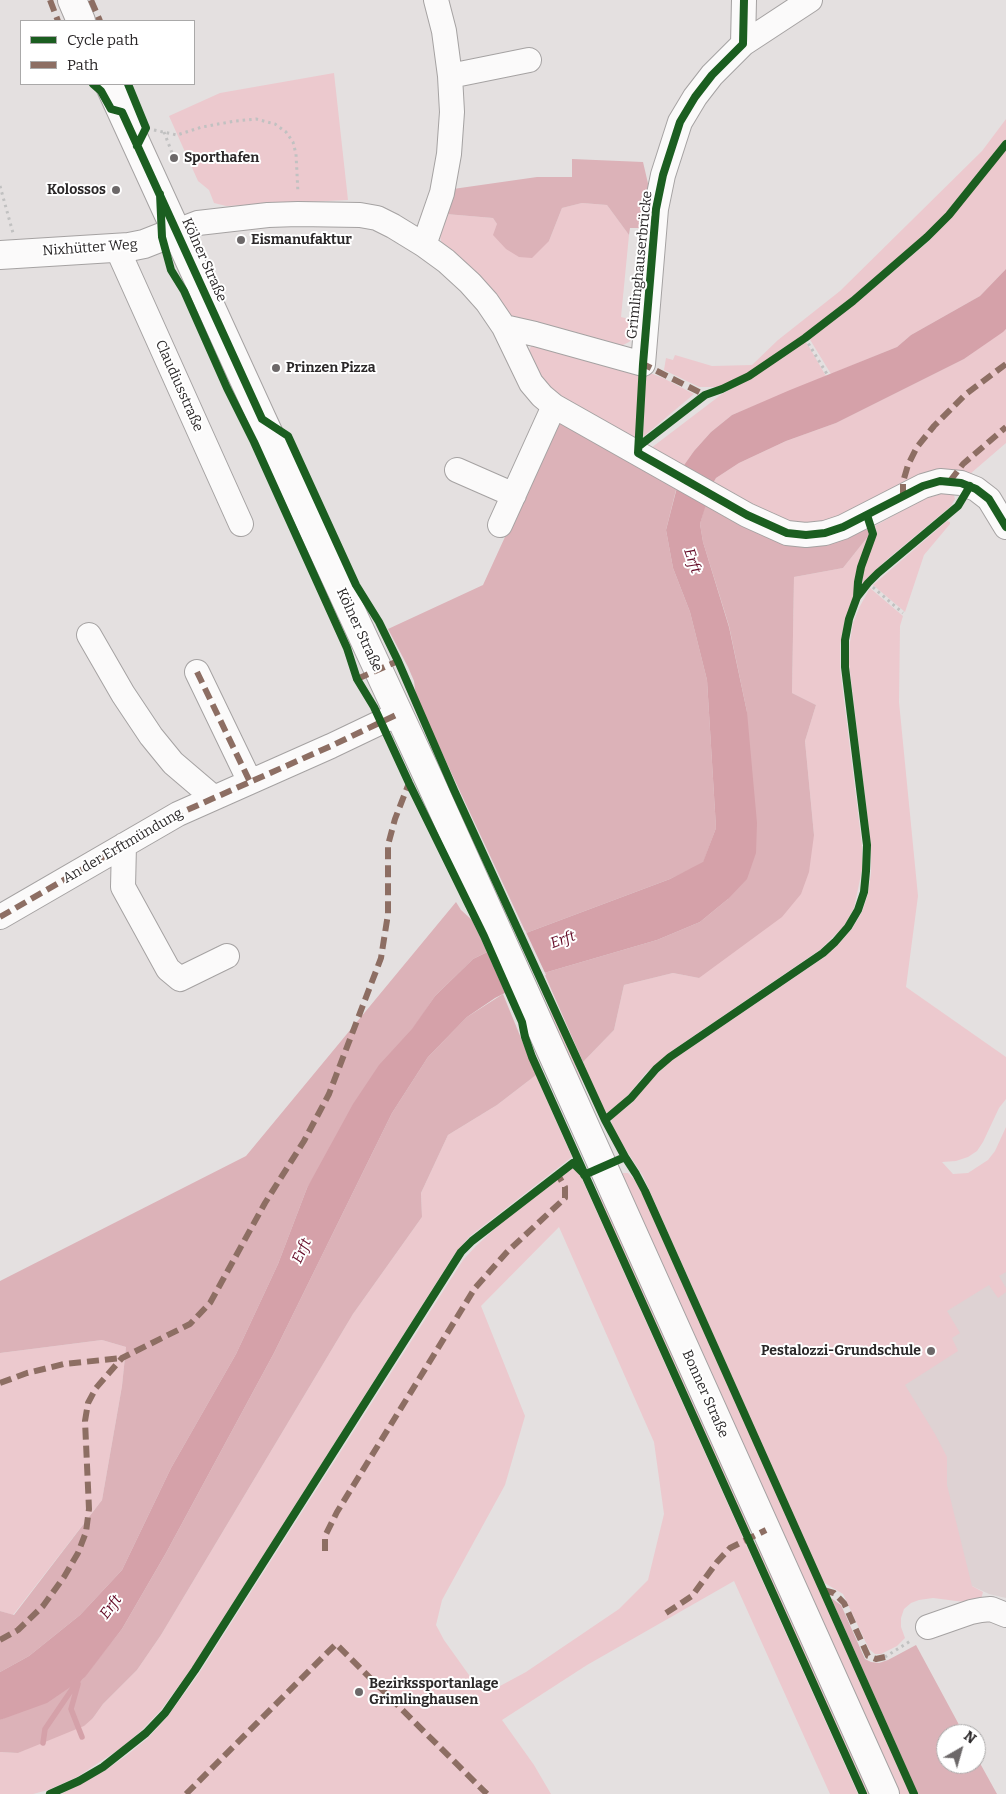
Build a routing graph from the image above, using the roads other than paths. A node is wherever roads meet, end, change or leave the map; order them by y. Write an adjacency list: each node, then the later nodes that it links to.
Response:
1 (72, 0): 5 (main road)
2 (436, 0): 8 (street)
3 (744, 0): 6 (street)
4 (810, 0): 6 (street, Grimlinghauserbrücke)
5 (81, 20)
6 (743, 44): 14 (street, Grimlinghauserbrücke)
7 (529, 60): 8 (street)
8 (450, 76): 11 (street)
9 (109, 85): 10 (main road, Kölner Straße)
10 (177, 231): 11 (street); 12 (main road, Nixhütter Weg); 23 (main road, Kölner Straße)
11 (424, 245): 14 (street)
12 (117, 248): 13 (main road, Nixhütter Weg); 18 (street, Claudiusstraße)
13 (9, 254)
14 (504, 327): 15 (street)
15 (554, 406): 17 (street); 20 (street)
16 (457, 470): 17 (street)
17 (514, 495): 19 (street)
18 (241, 524)
19 (500, 525)
20 (1006, 527)
21 (89, 635): 25 (street)
22 (197, 672): 24 (street)
23 (398, 714): 24 (street, An der Erftmündung); 28 (main road, Kölner Straße)
24 (250, 782): 25 (street, An der Erftmündung)
25 (214, 798): 26 (street, An der Erftmündung)
26 (124, 845): 27 (street, An der Erftmündung); 29 (street)
27 (0, 917)
28 (497, 931): 32 (main road, Bonner Straße)
29 (227, 956)
30 (1006, 1615): 31 (street)
31 (928, 1627)
32 (885, 1794)

